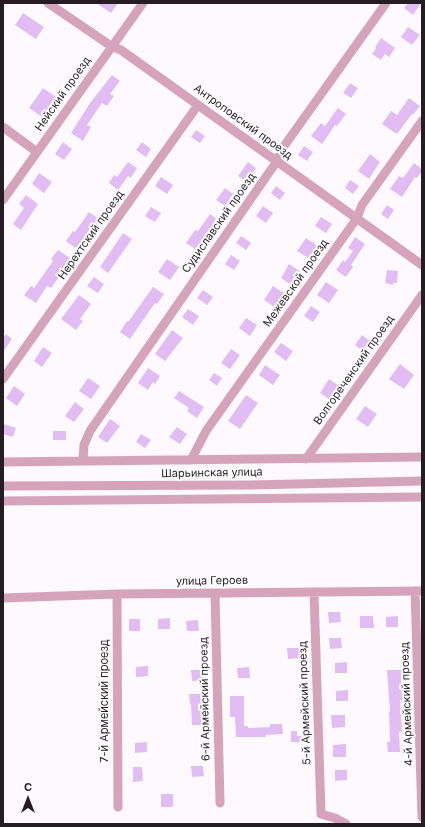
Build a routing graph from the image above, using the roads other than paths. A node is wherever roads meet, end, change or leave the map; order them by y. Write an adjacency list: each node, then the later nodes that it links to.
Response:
1 (48, 3): 4 (street, Антроповский проезд)
2 (142, 3): 4 (street, Нейский проезд)
3 (386, 3): 9 (street, Судиславский проезд)
4 (111, 46): 5 (street, Антроповский проезд); 8 (street, Нейский проезд)
5 (198, 105): 9 (street, Антроповский проезд); 14 (street, Нерехтский проезд)
6 (422, 121): 11 (street, Межевской проезд)
7 (3, 127): 8 (street)
8 (37, 152): 10 (street, Нейский проезд)
9 (277, 162): 11 (street, Антроповский проезд); 18 (street, Судиславский проезд)
10 (3, 200)
11 (357, 218): 12 (street, Антроповский проезд); 17 (street, Межевской проезд)
12 (422, 265)
13 (422, 295): 16 (street, Волгореченский проезд)
14 (3, 379)
15 (422, 457): 16 (street, Шарьинская улица)
16 (306, 459): 17 (street, Шарьинская улица)
17 (192, 460): 18 (street, Шарьинская улица)
18 (82, 461): 19 (street, Шарьинская улица)
19 (3, 462)
20 (422, 481): 21 (street, Шарьинская улица)
21 (3, 486)
22 (422, 497): 23 (street)
23 (3, 501)
24 (419, 591): 25 (street, улица Героев); 31 (street, 4-й Армейский проезд)
25 (314, 592): 27 (street, улица Героев); 32 (street, 5-й Армейский проезд)
26 (117, 594): 27 (street, улица Героев); 28 (street, улица Героев); 30 (street, 7-й Армейский проезд)
27 (215, 594): 29 (street, 6-й Армейский проезд)
28 (3, 598)
29 (220, 803)
30 (118, 807)
31 (422, 817)
32 (346, 824)

